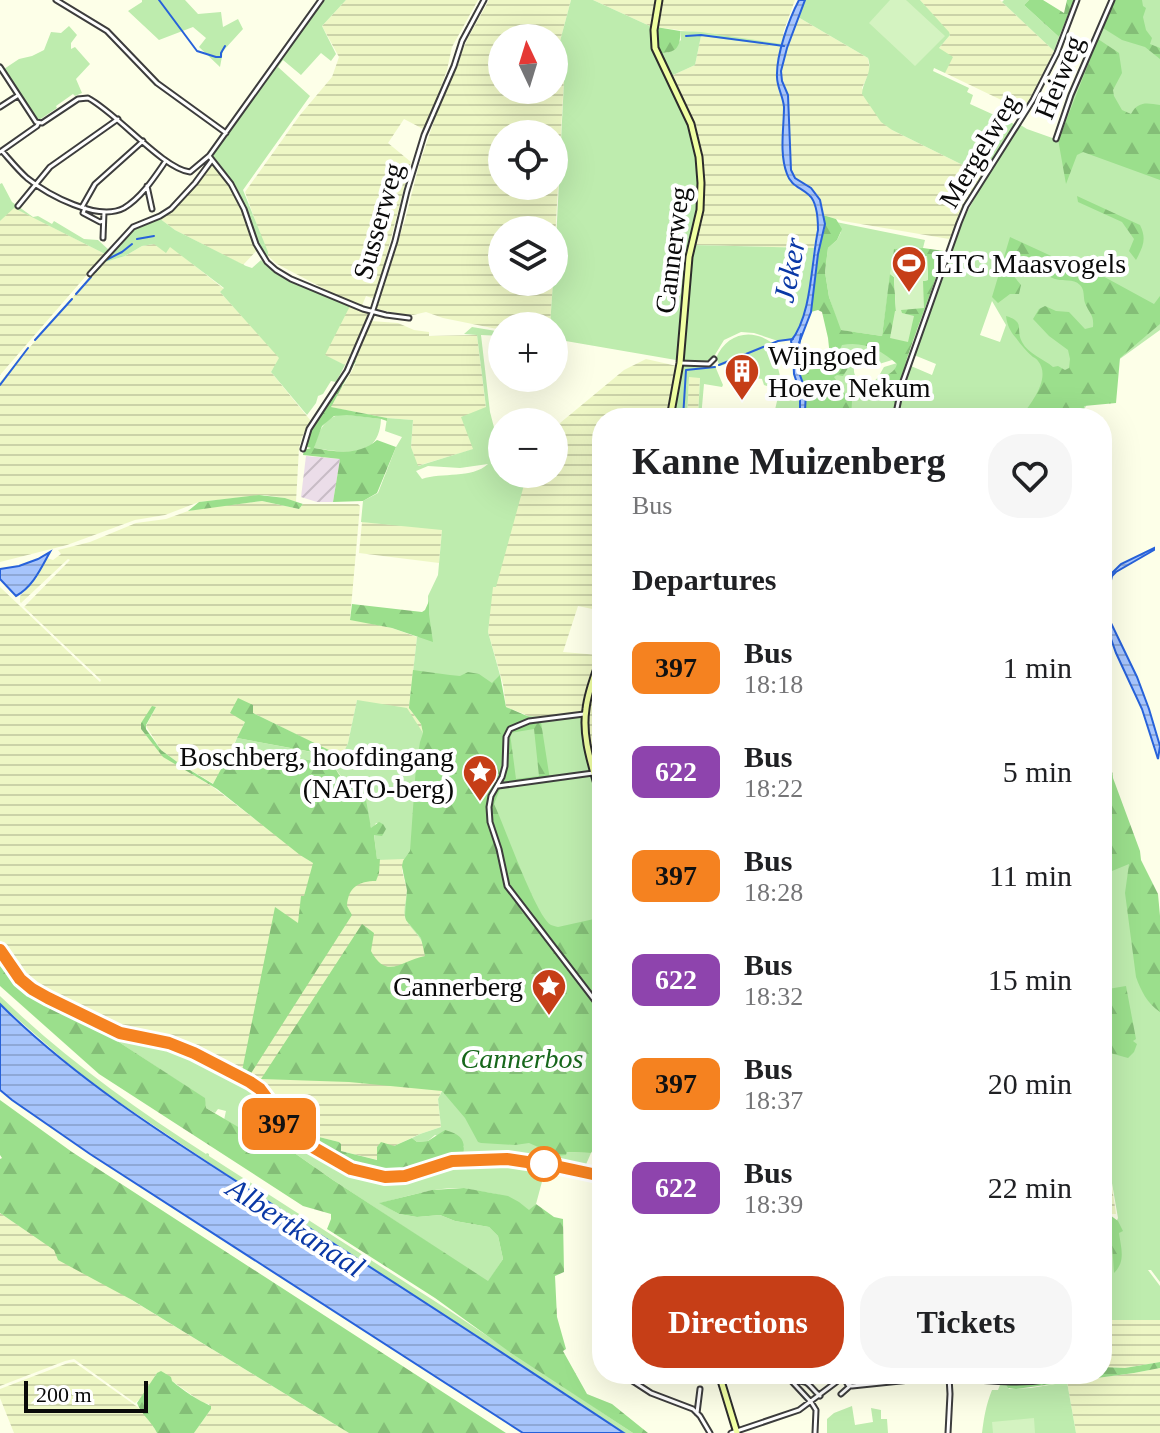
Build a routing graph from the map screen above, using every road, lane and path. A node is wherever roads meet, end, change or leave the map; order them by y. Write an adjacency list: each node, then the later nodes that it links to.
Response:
1 (56, 0): 12 (street)
2 (321, 0): 12 (street)
3 (484, 0): 27 (street, Susserweg)
4 (659, 0): 30 (main road, Cannerweg)
5 (1077, 0): 32 (street, Mergelweg)
6 (1112, 0): 13 (street, Heiweg)
7 (0, 67): 8 (street)
8 (17, 96): 9 (street); 11 (street)
9 (0, 107)
10 (118, 119): 11 (street); 14 (street); 18 (street)
11 (38, 123): 15 (street)
12 (226, 133): 16 (street)
13 (1056, 139)
14 (143, 141): 17 (street); 21 (street)
15 (1, 151): 18 (street)
16 (211, 158): 17 (street); 26 (street); 27 (street)
17 (166, 161): 19 (street)
18 (35, 184): 20 (street); 21 (street)
19 (147, 186): 22 (street); 23 (street)
20 (18, 206)
21 (83, 208): 23 (street); 24 (street)
22 (152, 209)
23 (104, 212): 24 (street)
24 (103, 221): 25 (street)
25 (103, 238)
26 (90, 274)
27 (372, 313): 28 (street); 33 (street, Susserweg)
28 (409, 318)
29 (714, 359): 30 (street)
30 (680, 363): 31 (main road, Cannerweg)
31 (672, 408)
32 (897, 408)
33 (303, 449)
34 (592, 687): 35 (main road)
35 (585, 714): 36 (main road); 38 (street)
36 (592, 762)
37 (592, 772): 38 (street)
38 (498, 786): 40 (street)
39 (0, 950): 41 (street)
40 (592, 997)
41 (592, 1174)
42 (637, 1384): 54 (street)
43 (722, 1384): 56 (main road)
44 (795, 1384): 53 (street)
45 (811, 1384): 52 (street)
46 (834, 1384): 52 (street)
47 (870, 1384): 49 (street)
48 (949, 1384): 58 (street)
49 (850, 1386): 51 (street)
50 (700, 1389): 54 (street)
51 (841, 1394)
52 (820, 1396): 53 (street)
53 (811, 1402): 56 (street); 57 (street)
54 (697, 1413): 55 (street)
55 (710, 1433)
56 (734, 1433)
57 (815, 1433)
58 (948, 1433)

